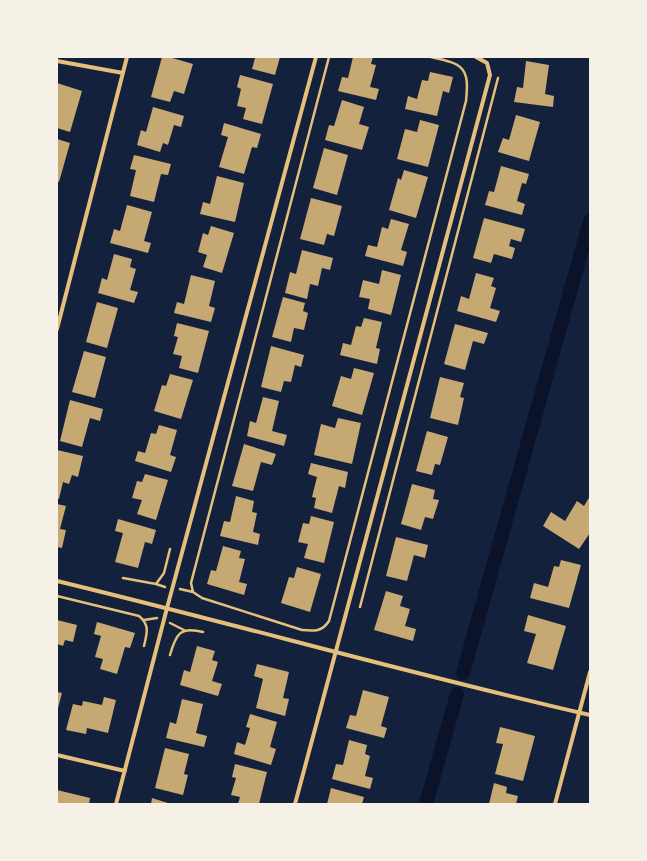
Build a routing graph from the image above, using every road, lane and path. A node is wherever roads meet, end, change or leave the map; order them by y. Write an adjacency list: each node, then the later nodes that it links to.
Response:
1 (127, 57): 7 (street)
2 (316, 57): 15 (street)
3 (329, 57): 4 (path)
4 (430, 57)
5 (476, 57): 18 (street)
6 (57, 61): 7 (street)
7 (123, 73): 9 (street)
8 (498, 75): 14 (path)
9 (57, 328)
10 (170, 549): 11 (path)
11 (123, 578)
12 (57, 581): 15 (street)
13 (57, 596): 17 (path)
14 (360, 607)
15 (166, 608): 18 (street); 24 (street)
16 (203, 632): 19 (path)
17 (144, 646)
18 (335, 653): 21 (street); 26 (street)
19 (170, 655)
20 (590, 672): 21 (street)
21 (580, 713): 22 (street); 27 (street)
22 (590, 715)
23 (57, 755): 24 (street)
24 (125, 771): 25 (street)
25 (116, 804)
26 (295, 804)
27 (555, 804)

